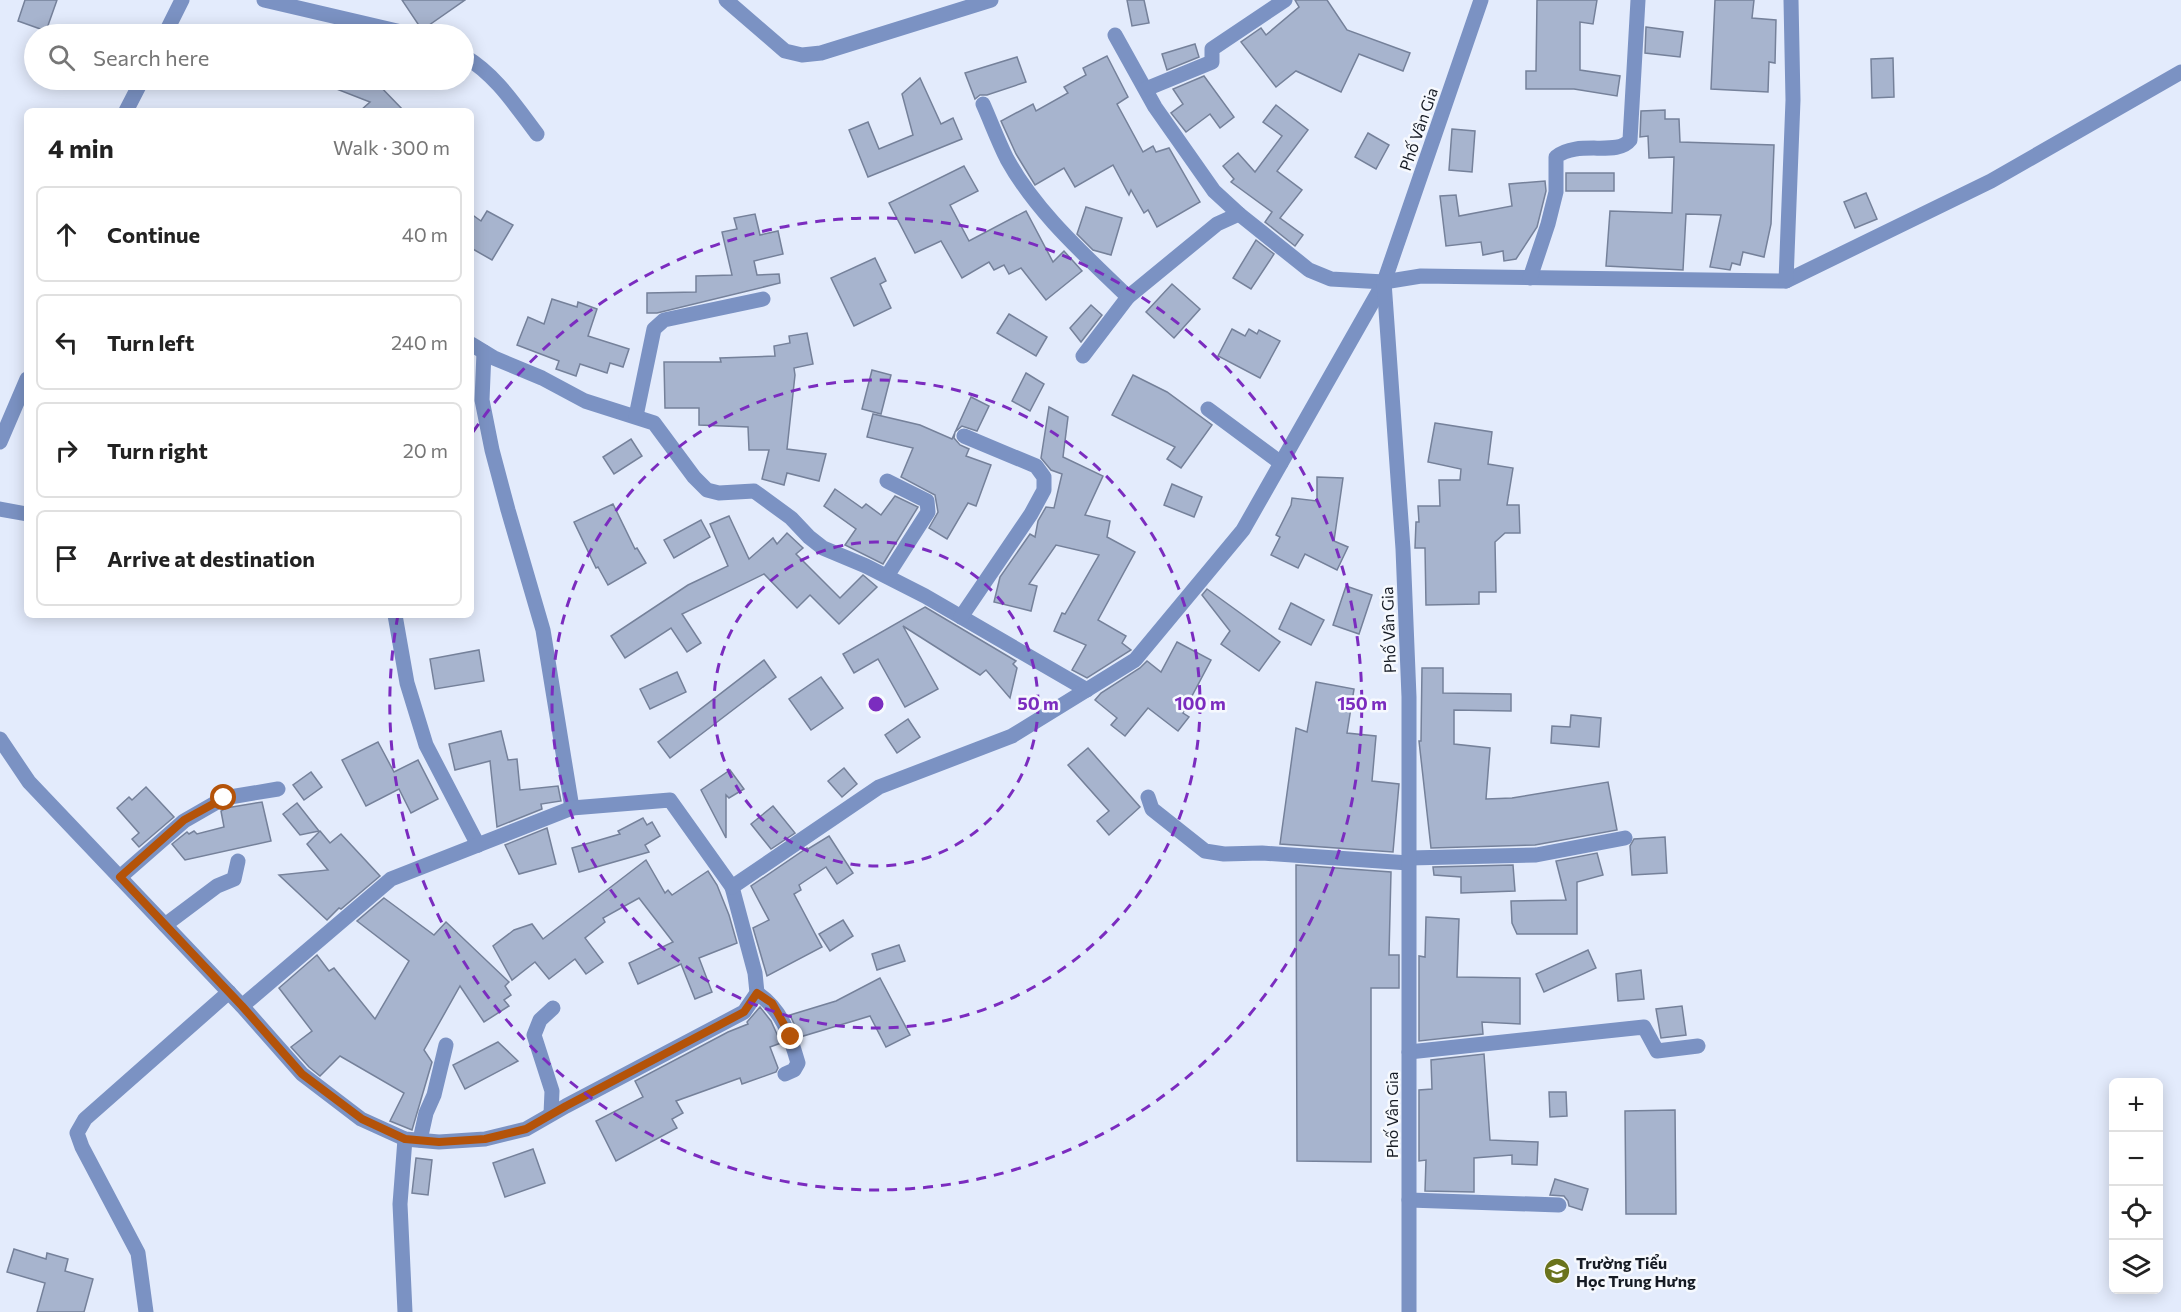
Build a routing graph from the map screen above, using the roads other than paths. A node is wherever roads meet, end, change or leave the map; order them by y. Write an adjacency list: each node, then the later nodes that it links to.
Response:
1 (182, 0): 9 (street)
2 (264, 0): 10 (street)
3 (726, 0): 4 (street)
4 (992, 0)
5 (1285, 0): 14 (street)
6 (1481, 0): 22 (street, Phố Vân Gia)
7 (1638, 0): 20 (street)
8 (1791, 0): 21 (street)
9 (170, 24)
10 (367, 24)
11 (1115, 35): 14 (street)
12 (474, 62): 18 (street)
13 (2181, 72): 21 (street)
14 (1146, 89): 19 (street)
15 (137, 90): 17 (street)
16 (983, 104): 23 (street)
17 (128, 108)
18 (537, 134)
19 (1239, 214): 22 (street); 23 (street)
20 (1530, 278): 21 (street); 22 (street)
21 (1786, 281)
22 (1384, 282): 32 (street); 46 (street, Phố Vân Gia)
23 (1128, 297): 26 (street)
24 (764, 299): 29 (street)
25 (478, 348): 29 (street); 43 (street)
26 (1083, 357)
27 (24, 386): 31 (street)
28 (1208, 409): 32 (street)
29 (636, 416): 36 (street)
30 (964, 436): 37 (street)
31 (0, 442)
32 (1281, 463): 39 (street)
33 (887, 481): 36 (street)
34 (0, 509): 35 (street)
35 (24, 513)
36 (886, 576): 37 (street)
37 (961, 617): 39 (street)
38 (396, 618): 45 (street)
39 (1087, 690): 49 (street)
40 (0, 739): 48 (street)
41 (278, 789): 48 (street)
42 (1148, 797): 46 (street)
43 (572, 808): 45 (street); 49 (street)
44 (1625, 838): 46 (street)
45 (478, 845): 53 (street)
46 (1409, 860): 57 (street, Phố Vân Gia)
47 (238, 861): 50 (street)
48 (120, 877): 50 (street)
49 (732, 887): 52 (street)
50 (165, 925): 51 (street)
51 (229, 992): 53 (street); 64 (street)
52 (757, 993): 58 (street); 59 (street)
53 (242, 1006): 60 (street)
54 (553, 1008): 59 (street)
55 (446, 1045): 61 (street)
56 (1698, 1046): 57 (street)
57 (1409, 1052): 62 (street, Phố Vân Gia)
58 (785, 1074)
59 (551, 1114): 61 (street)
60 (405, 1139): 61 (street); 65 (street)
61 (420, 1140)
62 (1409, 1200): 63 (street); 66 (street, Phố Vân Gia)
63 (1559, 1205)
64 (146, 1312)
65 (405, 1312)
66 (1409, 1312)

